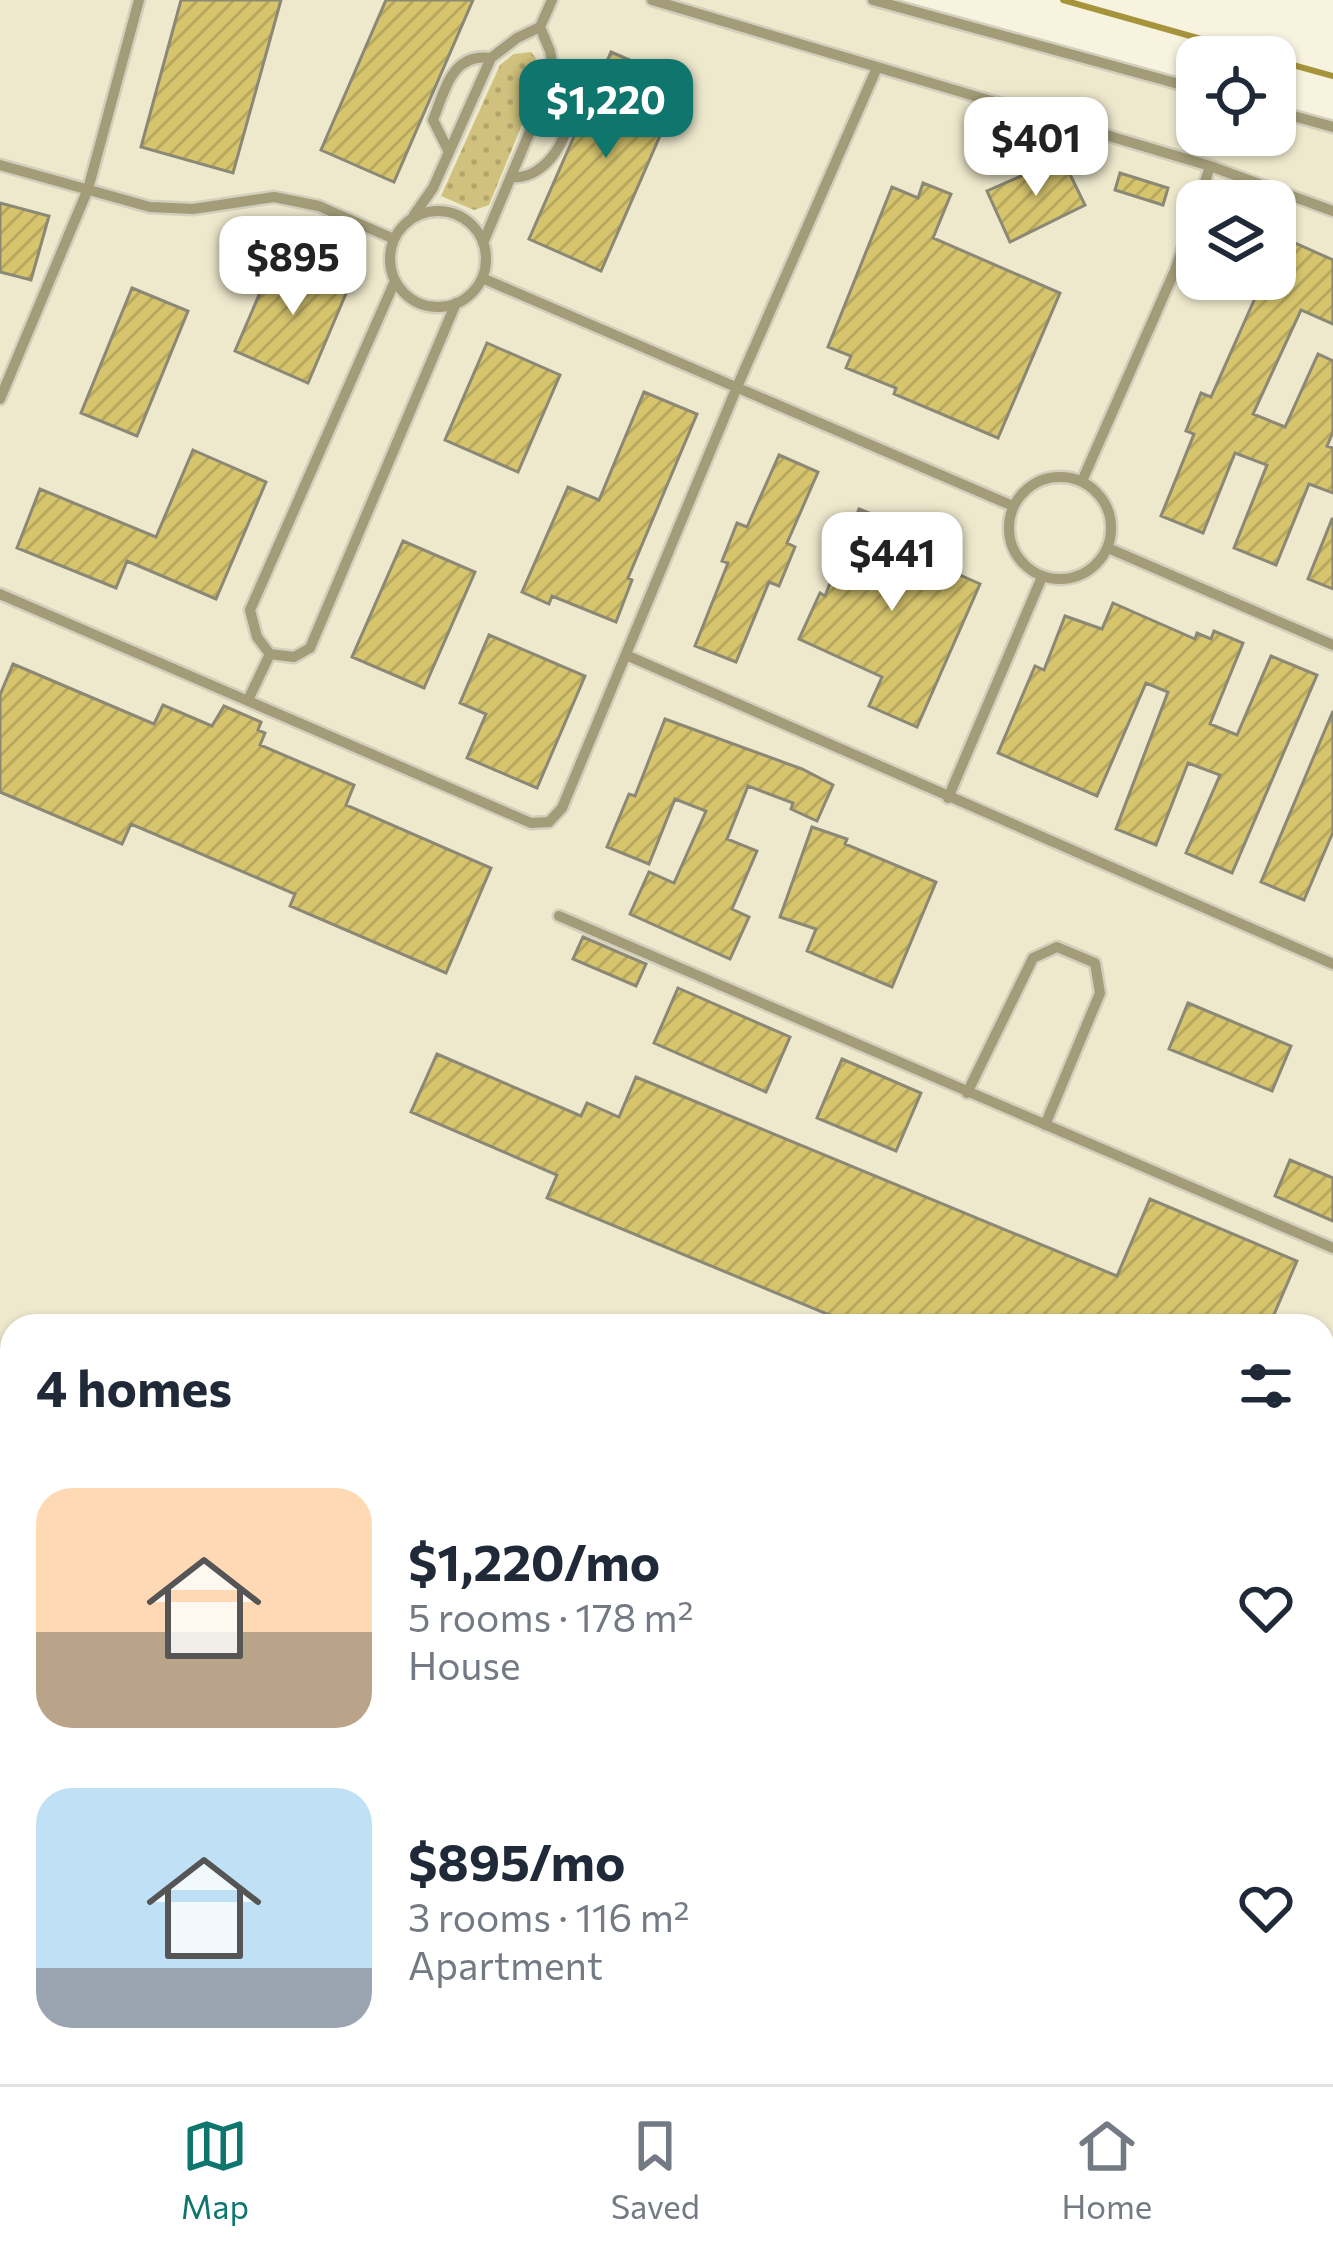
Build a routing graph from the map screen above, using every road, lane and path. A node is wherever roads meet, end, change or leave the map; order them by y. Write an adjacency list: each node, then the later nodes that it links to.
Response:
1 (139, 0): 17 (lane)
2 (552, 0): 5 (lane)
3 (652, 0): 7 (lane)
4 (873, 0): 9 (lane)
5 (539, 28): 6 (lane); 8 (lane)
6 (491, 58): 12 (lane); 12 (lane)
7 (876, 70): 14 (lane); 26 (lane)
8 (554, 74): 15 (lane); 15 (lane)
9 (1176, 83)
10 (1296, 117): 11 (lane)
11 (1333, 127)
12 (449, 152): 19 (lane)
13 (0, 165): 17 (lane)
14 (1210, 166): 16 (lane); 18 (lane)
15 (513, 176): 21 (lane)
16 (1205, 180)
17 (88, 189): 20 (lane); 27 (lane)
18 (1333, 211)
19 (412, 218): 20 (lane); 21 (lane)
20 (394, 239): 24 (lane)
21 (483, 243): 23 (lane)
22 (1176, 267): 28 (lane)
23 (482, 278): 25 (lane); 26 (lane)
24 (395, 281): 25 (lane); 34 (lane)
25 (456, 303): 34 (lane)
26 (737, 387): 29 (lane); 35 (lane)
27 (0, 399)
28 (1082, 481): 29 (lane); 30 (lane)
29 (1013, 506): 31 (lane)
30 (1108, 548): 31 (lane); 33 (lane)
31 (1042, 577): 37 (lane)
32 (0, 594): 36 (lane)
33 (1333, 645)
34 (270, 654): 36 (lane)
35 (626, 656): 36 (lane); 37 (lane)
36 (248, 700)
37 (948, 798): 39 (lane)
38 (559, 916): 40 (lane)
39 (1333, 964)
40 (967, 1093): 41 (lane); 41 (lane)
41 (1045, 1126): 42 (lane)
42 (1333, 1247)

